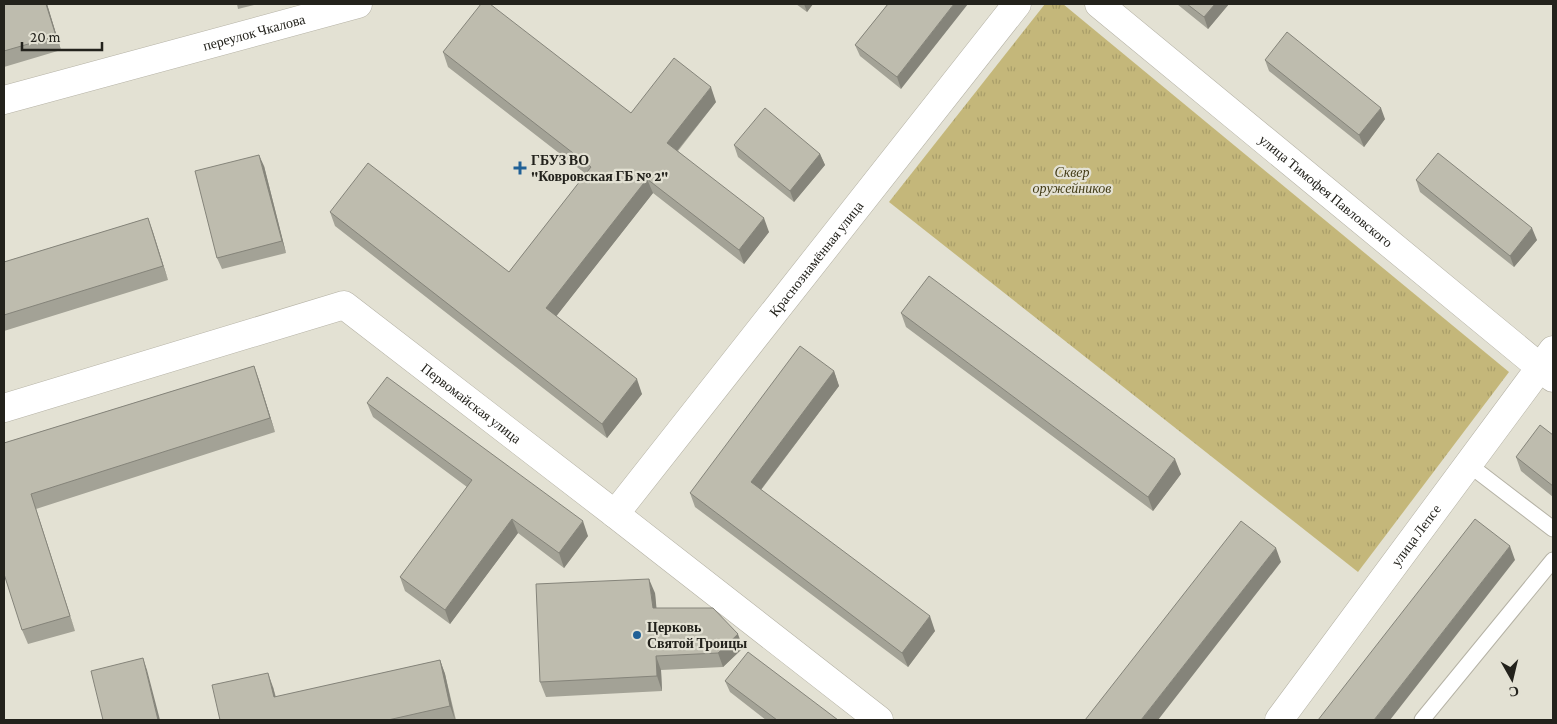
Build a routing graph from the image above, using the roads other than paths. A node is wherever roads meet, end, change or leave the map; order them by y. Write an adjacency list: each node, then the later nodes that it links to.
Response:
1 (358, 4): 4 (street, переулок Чкалова)
2 (1016, 4): 8 (street, Краснознамённая улица)
3 (1099, 4): 5 (street, улица Тимофея Павловского)
4 (4, 100)
5 (1549, 366): 7 (street, улица Лепсе)
6 (4, 408): 8 (street, Первомайская улица)
7 (1468, 464): 9 (lane); 12 (street, улица Лепсе)
8 (614, 514): 11 (street, Первомайская улица)
9 (1553, 530)
10 (1553, 560): 13 (lane)
11 (879, 720)
12 (1279, 720)
13 (1422, 720)

